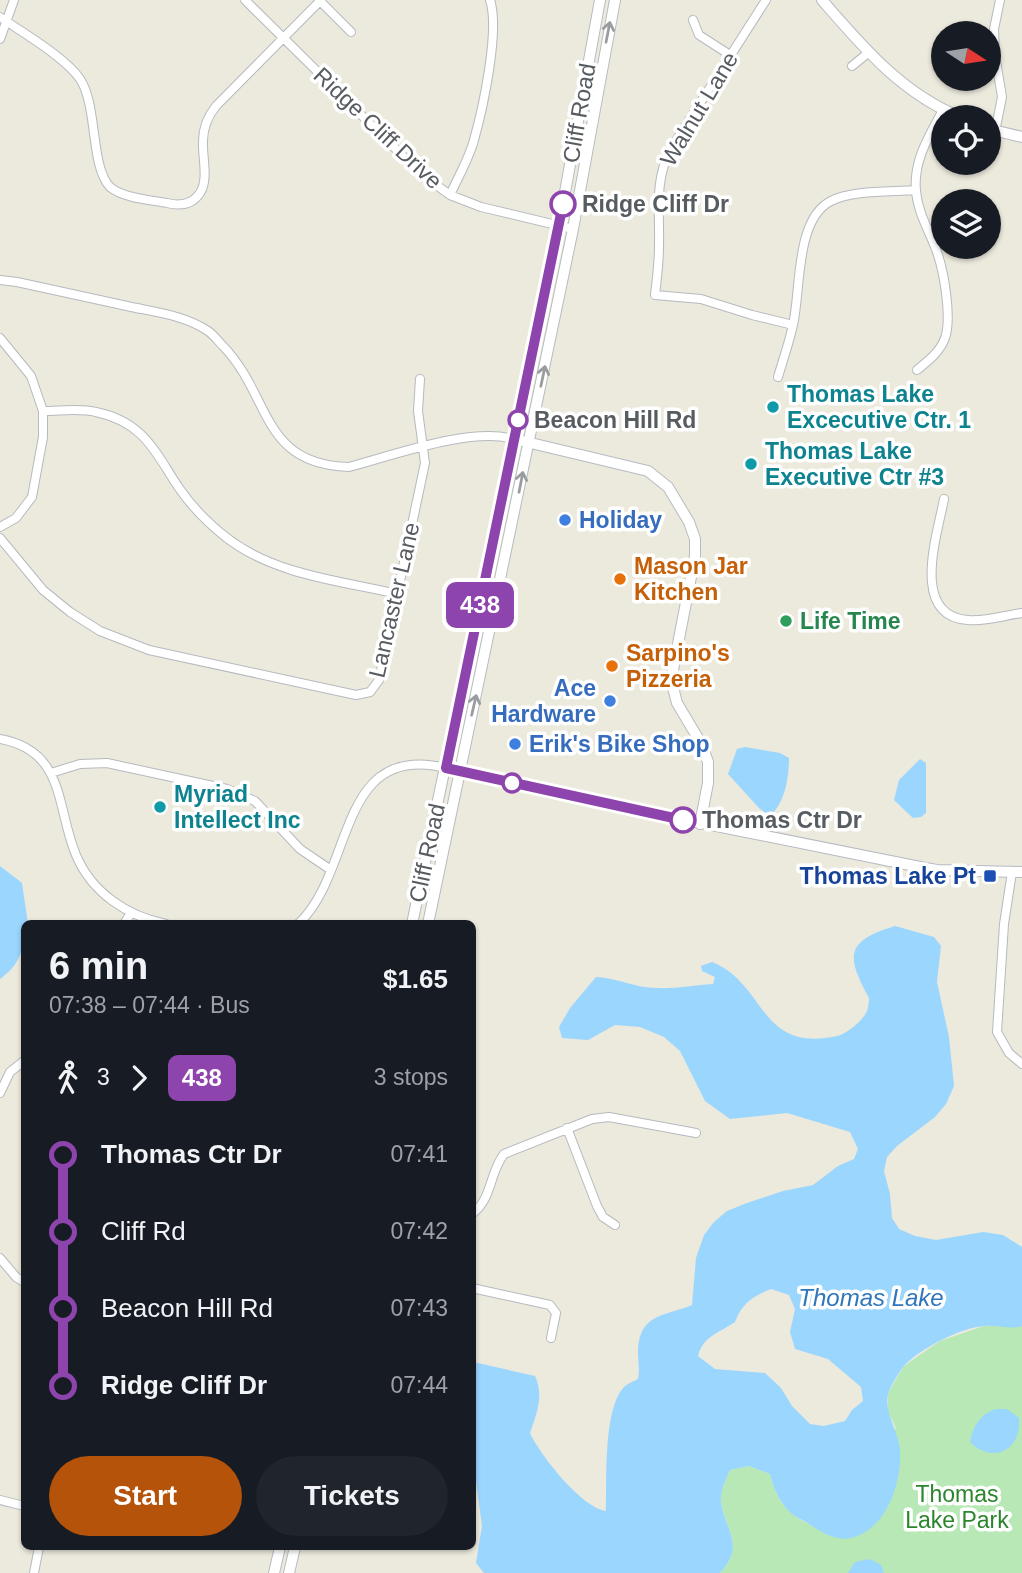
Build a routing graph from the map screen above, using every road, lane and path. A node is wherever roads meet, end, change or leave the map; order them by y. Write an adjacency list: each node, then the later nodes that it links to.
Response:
1 (14, 0): 10 (street)
2 (245, 0): 13 (street, Ridge Cliff Drive)
3 (490, 0): 24 (street)
4 (600, 0): 25 (main road, Cliff Road)
5 (615, 0): 26 (main road, Cliff Road, one-way to 5)
6 (766, 0): 16 (street, Walnut Lane)
7 (822, 0): 15 (main road)
8 (1000, 0): 19 (street)
9 (321, 1): 12 (street); 13 (street)
10 (4, 19): 13 (street); 14 (street)
11 (693, 20): 16 (street)
12 (351, 32)
13 (284, 38): 24 (street, Ridge Cliff Drive)
14 (0, 39)
15 (867, 53): 17 (street); 18 (main road)
16 (730, 55): 28 (street, Walnut Lane)
17 (852, 66)
18 (935, 105)
19 (1000, 105)
20 (931, 133): 23 (street)
21 (1001, 133): 22 (main road)
22 (1022, 137)
23 (916, 190): 28 (street); 30 (street)
24 (450, 195): 25 (street, Ridge Cliff Drive)
25 (559, 225): 26 (street, Ridge Cliff Drive); 34 (main road, Cliff Road)
26 (573, 229): 35 (main road, Cliff Road, one-way to 26)
27 (0, 281): 36 (street)
28 (793, 325): 31 (street)
29 (0, 338): 33 (street)
30 (917, 370)
31 (778, 377)
32 (420, 379): 36 (street, Lancaster Lane)
33 (43, 411): 38 (street); 40 (street)
34 (514, 439): 35 (main road); 36 (street); 43 (main road, Cliff Road)
35 (529, 443): 44 (main road, Cliff Road, one-way to 35); 46 (main road)
36 (425, 447): 40 (street, Lancaster Lane)
37 (944, 499): 41 (street)
38 (0, 527)
39 (0, 538): 40 (street, Lancaster Lane)
40 (398, 594)
41 (1022, 613)
42 (0, 739): 45 (street)
43 (446, 768): 44 (main road); 47 (street); 53 (main road, Cliff Road)
44 (460, 771): 46 (main road); 54 (main road, Cliff Road)
45 (51, 773): 47 (street); 49 (street)
46 (700, 824): 48 (main road)
47 (331, 870): 52 (street)
48 (1017, 872): 56 (street)
49 (131, 913): 50 (street); 51 (street)
50 (127, 920)
51 (153, 920)
52 (301, 920)
53 (413, 920)
54 (429, 920)
55 (21, 1063): 57 (street)
56 (1022, 1065)
57 (0, 1093)
58 (567, 1128): 59 (street); 60 (street); 61 (street)
59 (696, 1133)
60 (476, 1211)
61 (615, 1225)
62 (0, 1258): 63 (street)
63 (21, 1280)
64 (476, 1289): 65 (street)
65 (551, 1338)
66 (0, 1500): 67 (street)
67 (21, 1505)
68 (38, 1550): 71 (street)
69 (279, 1550): 72 (main road)
70 (294, 1550): 73 (main road)
71 (34, 1573)
72 (274, 1573)
73 (289, 1573)

